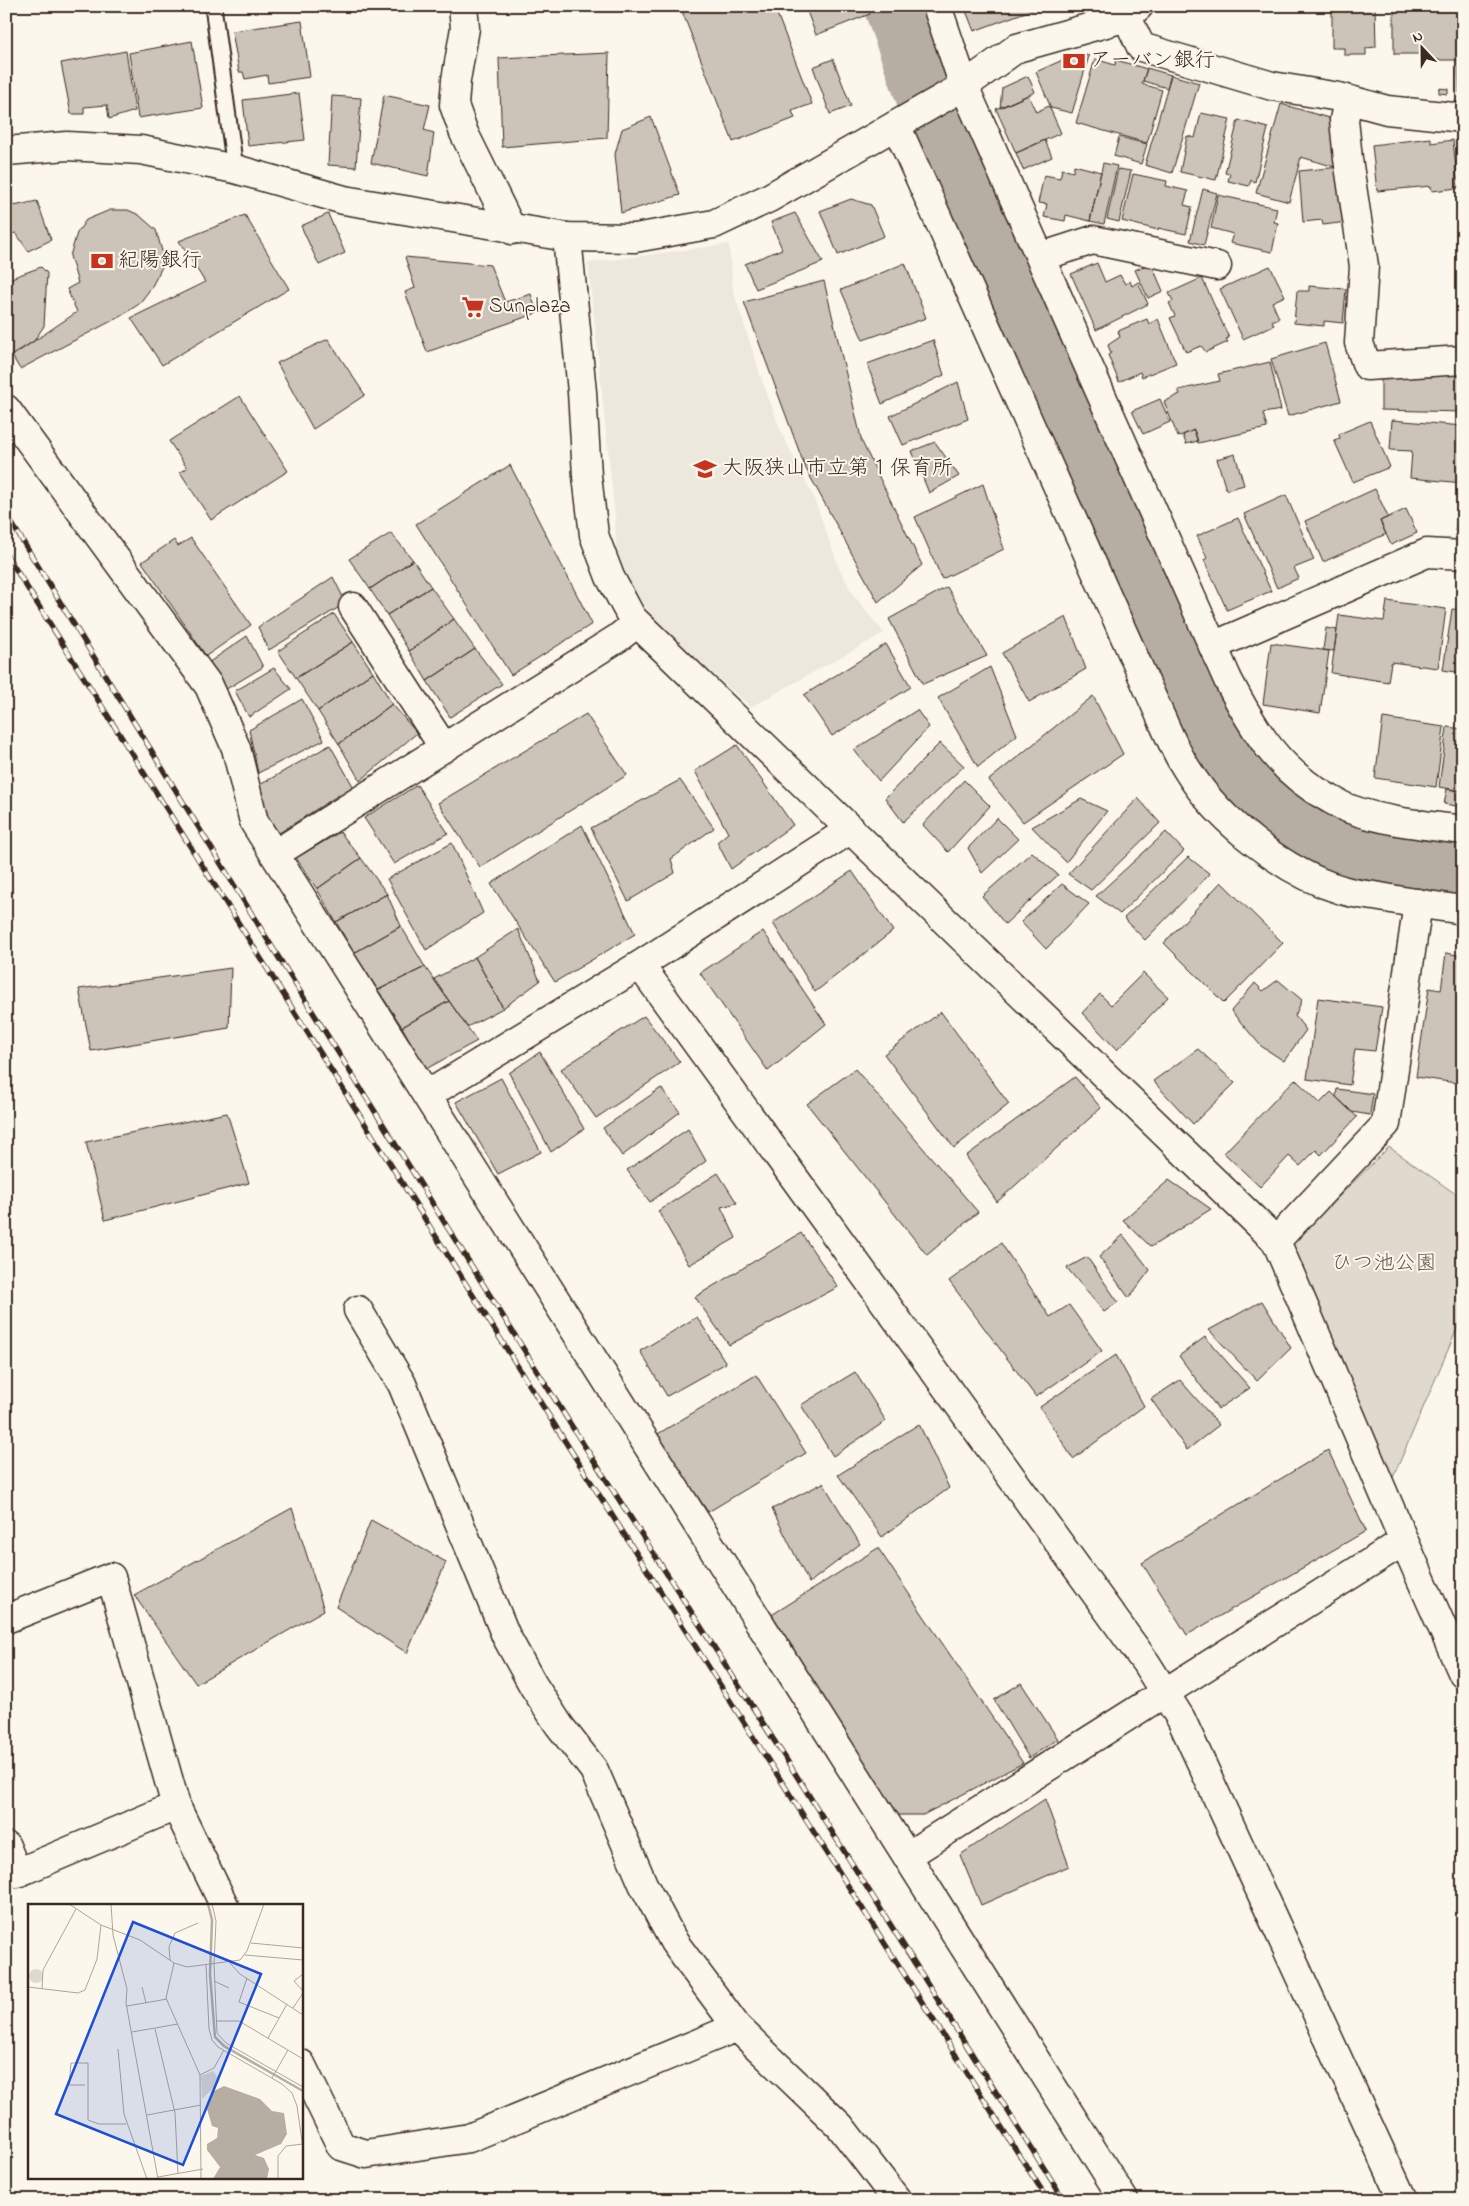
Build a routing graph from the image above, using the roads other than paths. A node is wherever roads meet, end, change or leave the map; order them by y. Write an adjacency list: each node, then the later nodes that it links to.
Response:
1 (213, 6): 10 (lane)
2 (464, 6): 11 (street)
3 (937, 6): 5 (street)
4 (1133, 12): 5 (street); 6 (street)
5 (964, 86): 8 (street); 13 (street)
6 (1348, 100): 7 (street); 15 (street)
7 (1463, 118)
8 (904, 120): 12 (street); 25 (street)
9 (6, 151): 10 (street)
10 (235, 169): 11 (street)
11 (512, 230): 12 (street)
12 (567, 237): 19 (street)
13 (1040, 257): 14 (street); 20 (street)
14 (1217, 266)
15 (1463, 360)
16 (6, 409): 24 (street)
17 (1463, 555): 20 (street)
18 (353, 607): 21 (street)
19 (637, 623): 21 (street); 22 (street)
20 (1213, 646): 23 (street)
21 (444, 748): 24 (street)
22 (851, 829): 27 (street); 29 (street)
23 (1463, 830)
24 (275, 854): 28 (street)
25 (1418, 903): 26 (street); 29 (street)
26 (1463, 910)
27 (640, 965): 28 (street); 34 (street)
28 (428, 1095): 37 (street)
29 (1276, 1242): 31 (street)
30 (358, 1310): 39 (street)
31 (1404, 1541): 33 (street); 34 (street)
32 (6, 1619): 35 (street)
33 (1463, 1674)
34 (1164, 1693): 37 (street); 43 (street)
35 (176, 1806): 36 (street); 38 (street)
36 (6, 1846)
37 (907, 1856): 42 (street)
38 (224, 1904)
39 (737, 2027): 40 (street); 41 (street)
40 (302, 2066)
41 (897, 2200)
42 (1124, 2200)
43 (1403, 2200)

